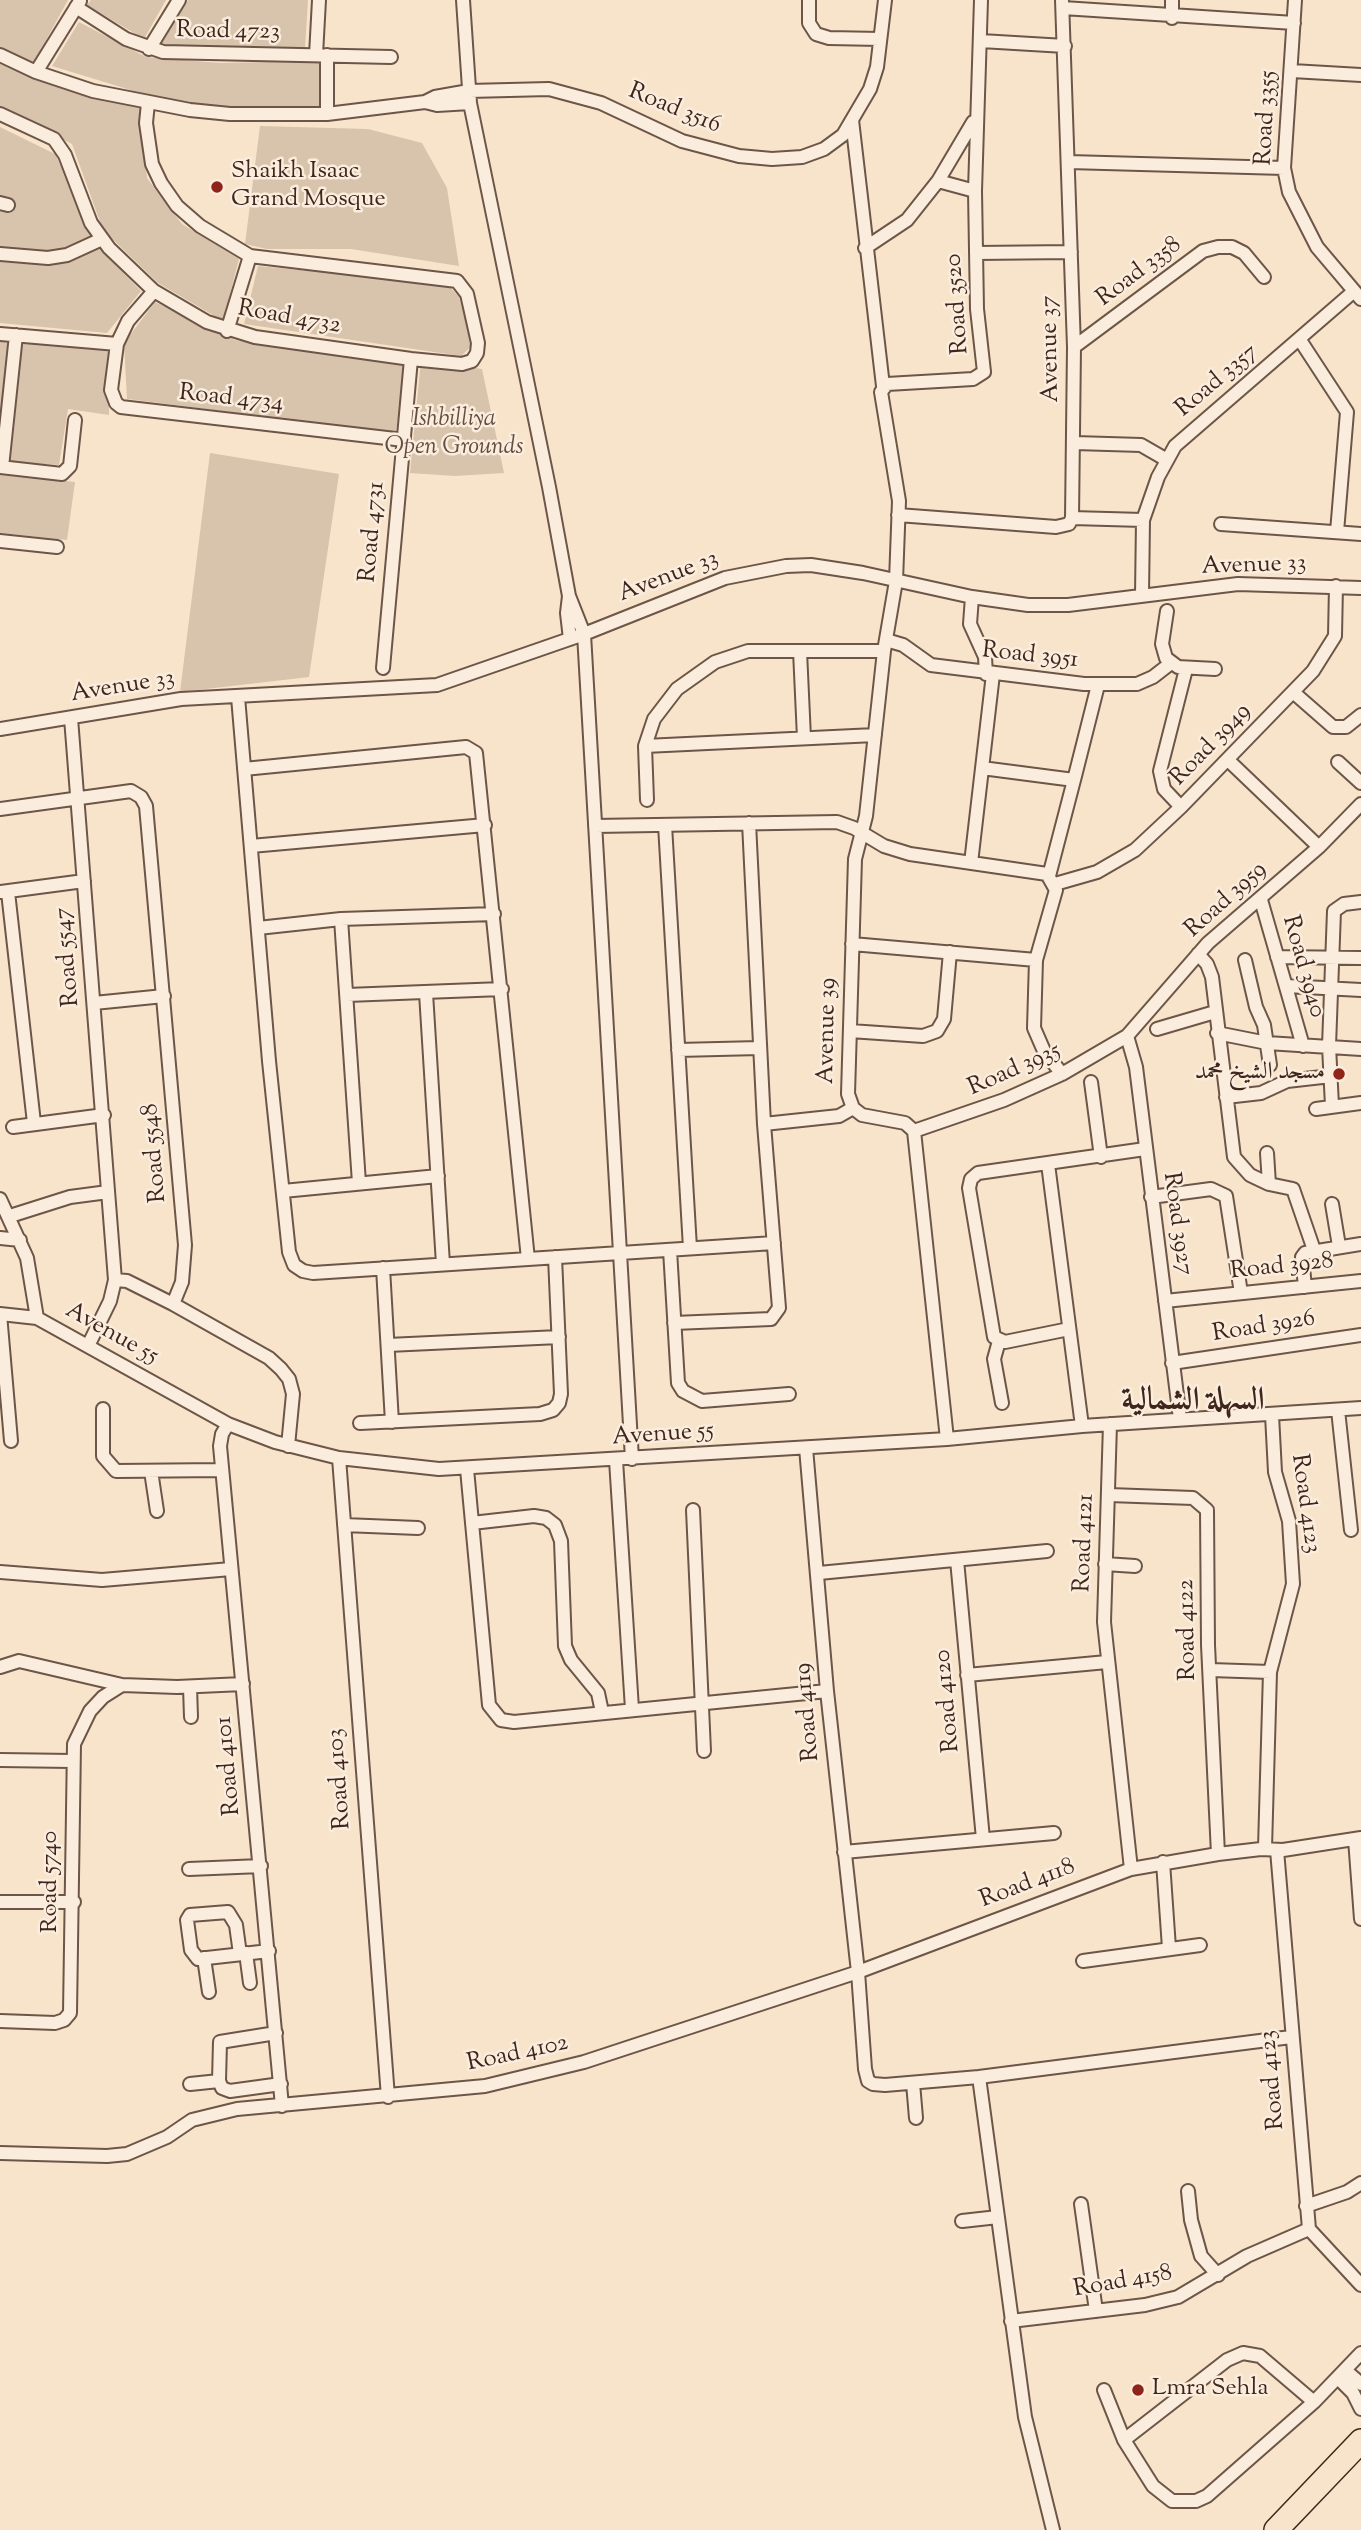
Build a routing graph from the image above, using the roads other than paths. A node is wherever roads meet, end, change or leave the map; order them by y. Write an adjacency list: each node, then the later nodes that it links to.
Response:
1 (179, 0): 16 (street)
2 (319, 0): 18 (street)
3 (463, 0): 23 (street)
4 (809, 0): 13 (street)
5 (885, 0): 13 (street, Road 3516)
6 (981, 0): 14 (street, Road 3520)
7 (1172, 0): 11 (street)
8 (1295, 0): 12 (street, Road 3355)
9 (78, 3): 16 (street, Road 4723); 21 (street)
10 (1062, 4): 11 (street); 15 (street, Avenue 37)
11 (1172, 18): 12 (street)
12 (1294, 23): 20 (street, Road 3355)
13 (880, 39): 28 (street, Road 3516)
14 (981, 41): 15 (street); 27 (street, Road 3520)
15 (1065, 46): 29 (street, Avenue 37)
16 (149, 49): 18 (street, Road 4723)
17 (0, 55): 21 (street, Road 3516)
18 (322, 55): 19 (street, Road 4723); 26 (street)
19 (391, 57)
20 (1292, 71): 22 (street); 30 (street, Road 3355)
21 (36, 72): 24 (street, Road 3516)
22 (1361, 75)
23 (469, 97): 26 (street, Road 3516); 28 (street, Road 3516); 69 (street)
24 (148, 103): 26 (street, Road 3516); 38 (street)
25 (0, 114): 33 (street, Road 4732)
26 (327, 114)
27 (975, 119): 31 (street); 32 (street, Road 3520)
28 (852, 120): 34 (street)
29 (1069, 162): 30 (street); 35 (street, Avenue 37)
30 (1284, 168): 41 (street, Road 3355)
31 (938, 181): 32 (street); 34 (street)
32 (975, 191): 36 (street, Road 3520)
33 (102, 239): 37 (street); 40 (street, Road 4732)
34 (865, 248): 49 (street)
35 (1071, 252): 36 (street); 47 (street, Avenue 37)
36 (976, 253): 49 (street, Road 3520)
37 (0, 254)
38 (250, 256): 42 (street); 48 (street, Road 4732)
39 (1264, 278): 47 (street, Road 3358)
40 (154, 291): 42 (street, Road 4732); 46 (street, Road 4734)
41 (1357, 295): 45 (street, Road 3357)
42 (227, 331): 48 (street, Road 4732)
43 (0, 334): 44 (street)
44 (16, 335): 46 (street); 56 (street)
45 (1300, 340): 50 (street); 55 (street, Road 3357)
46 (117, 344): 53 (street, Road 4734)
47 (1074, 346): 54 (street, Avenue 37)
48 (411, 359): 53 (street, Road 4731)
49 (883, 386): 57 (street)
50 (1347, 412): 51 (street); 61 (street)
51 (1361, 412)
52 (75, 420): 56 (street)
53 (404, 440): 77 (street, Road 4731)
54 (1075, 443): 55 (street); 58 (street, Avenue 37)
55 (1167, 460): 59 (street, Road 3357)
56 (1, 467)
57 (898, 515): 58 (street); 65 (street, Avenue 39)
58 (1072, 518): 59 (street)
59 (1143, 520): 68 (street, Road 3357)
60 (1221, 524): 61 (street)
61 (1336, 532): 62 (street)
62 (1361, 534)
63 (0, 541): 64 (street)
64 (57, 547)
65 (896, 581): 70 (street, Avenue 33); 72 (street, Avenue 33); 74 (street, Avenue 39)
66 (1336, 586): 67 (street, Avenue 33); 68 (street, Avenue 33); 82 (street, Road 3949)
67 (1361, 588)
68 (1142, 595): 70 (street, Avenue 33)
69 (569, 596): 72 (street); 73 (street)
70 (972, 597): 80 (street)
71 (1167, 611): 76 (street)
72 (584, 634): 73 (street, Avenue 33); 104 (street)
73 (570, 639): 83 (street, Avenue 33)
74 (885, 646): 75 (street); 80 (street, Road 3951); 87 (street, Avenue 39)
75 (800, 651): 88 (street); 89 (street)
76 (1171, 663): 78 (street); 81 (street, Road 3951)
77 (383, 668)
78 (1186, 668): 79 (street); 99 (street)
79 (1215, 669)
80 (989, 674): 81 (street, Road 3951); 92 (street)
81 (1098, 685): 94 (street)
82 (1293, 692): 84 (street); 90 (street, Road 3949)
83 (238, 697): 85 (street, Avenue 33); 93 (street)
84 (1361, 715)
85 (71, 718): 86 (street, Avenue 33); 96 (street, Road 5547)
86 (0, 729)
87 (875, 735): 88 (street); 105 (street, Avenue 39)
88 (804, 738): 89 (street)
89 (645, 746): 97 (street)
90 (1228, 760): 99 (street, Road 3949); 107 (street)
91 (1338, 762): 95 (street)
92 (982, 768): 94 (street); 108 (street)
93 (244, 769): 102 (street); 106 (street)
94 (1074, 780): 109 (street)
95 (1361, 783)
96 (78, 797): 100 (street); 110 (street, Road 5547); 131 (street, Road 5548)
97 (647, 800)
98 (1361, 804): 107 (street, Road 3959)
99 (1181, 807): 109 (street, Road 3949)
100 (0, 809)
101 (749, 823): 103 (street, Road 3949); 105 (street, Road 3949); 141 (street)
102 (485, 825): 106 (street); 114 (street)
103 (665, 825): 104 (street, Road 3949); 143 (street)
104 (595, 826): 179 (street)
105 (862, 832): 108 (street, Road 3949); 117 (street, Avenue 39)
106 (251, 845): 116 (street)
107 (1319, 846): 112 (street, Road 3959)
108 (971, 863): 109 (street, Road 3949)
109 (1048, 877): 123 (street)
110 (84, 881): 111 (street); 132 (street, Road 5547)
111 (4, 892): 154 (street)
112 (1261, 900): 119 (street, Road 3959); 120 (street, Road 3940)
113 (1361, 902): 121 (street)
114 (494, 914): 115 (street); 126 (street)
115 (341, 919): 116 (street); 130 (street)
116 (258, 928): 165 (street)
117 (852, 944): 118 (street); 135 (street, Avenue 39)
118 (950, 952): 123 (street); 135 (street)
119 (1198, 954): 133 (street); 137 (street, Road 3959)
120 (1277, 957): 121 (street); 125 (street, Road 3940)
121 (1331, 958): 122 (street); 127 (street)
122 (1361, 958)
123 (1036, 960): 145 (street)
124 (1245, 960): 138 (street)
125 (1286, 986): 127 (street); 139 (street, Road 3940)
126 (502, 989): 129 (street); 181 (street)
127 (1330, 989): 128 (street); 140 (street)
128 (1361, 990)
129 (426, 993): 130 (street); 162 (street)
130 (347, 995): 163 (street)
131 (164, 996): 132 (street); 189 (street, Road 5548)
132 (94, 1003): 153 (street, Road 5547)
133 (1215, 1012): 134 (street); 136 (street)
134 (1157, 1029)
135 (849, 1031): 151 (street, Avenue 39)
136 (1217, 1033): 138 (street, Road 3940); 148 (street)
137 (1127, 1036): 145 (street, Road 3935); 158 (street, Road 3927)
138 (1267, 1043): 139 (street, Road 3940); 144 (street)
139 (1303, 1046): 140 (street, Road 3940)
140 (1329, 1046): 142 (street, Road 3940); 146 (street)
141 (759, 1048): 143 (street); 155 (street)
142 (1361, 1049)
143 (678, 1050): 176 (street)
144 (1270, 1065)
145 (1062, 1074): 157 (street, Road 3935)
146 (1331, 1076): 148 (street); 150 (street)
147 (1091, 1082): 160 (street)
148 (1226, 1097): 164 (street)
149 (1361, 1103): 150 (street)
150 (1332, 1106): 152 (street)
151 (853, 1108): 155 (street); 157 (street, Avenue 39)
152 (1315, 1109)
153 (104, 1115): 154 (street); 166 (street, Road 5547)
154 (34, 1123): 156 (street)
155 (764, 1124): 173 (street)
156 (13, 1127)
157 (914, 1131): 213 (street)
158 (1145, 1149): 160 (street); 167 (street, Road 3927)
159 (1267, 1153): 164 (street)
160 (1101, 1157): 161 (street)
161 (1048, 1164): 193 (street); 196 (street)
162 (438, 1176): 163 (street); 182 (street)
163 (359, 1183): 165 (street)
164 (1269, 1184): 178 (street)
165 (283, 1191): 183 (street)
166 (108, 1192): 170 (street); 184 (street, Road 5547)
167 (1151, 1198): 187 (street); 188 (street, Road 3927)
168 (0, 1199): 170 (street)
169 (1332, 1205): 175 (street)
170 (10, 1216): 172 (street)
171 (0, 1238): 172 (street)
172 (20, 1240): 191 (street)
173 (774, 1243): 176 (street); 192 (street)
174 (1361, 1244): 175 (street)
175 (1339, 1246): 178 (street)
176 (690, 1248): 177 (street)
177 (670, 1250): 179 (street); 192 (street)
178 (1314, 1250): 186 (street)
179 (620, 1253): 180 (street); 218 (street)
180 (555, 1257): 181 (street); 195 (street)
181 (528, 1259): 182 (street)
182 (443, 1264): 183 (street)
183 (383, 1268): 198 (street)
184 (116, 1280): 189 (street); 197 (street, Road 5547)
185 (1361, 1281): 186 (street, Road 3928)
186 (1305, 1287): 187 (street, Road 3928)
187 (1241, 1293): 188 (street, Road 3928)
188 (1165, 1301): 199 (street, Road 3927)
189 (173, 1304): 215 (street)
190 (0, 1314): 191 (street, Avenue 55); 200 (street)
191 (37, 1318): 197 (street, Avenue 55)
192 (674, 1323): 201 (street)
193 (1069, 1329): 196 (street); 212 (street)
194 (1361, 1335): 199 (street, Road 3926)
195 (559, 1337): 198 (street); 208 (street)
196 (999, 1341): 202 (street)
197 (84, 1344): 210 (street, Avenue 55)
198 (388, 1345): 208 (street)
199 (1172, 1363): 207 (street, Road 3927)
200 (2, 1381): 214 (street)
201 (789, 1394)
202 (1002, 1403)
203 (1361, 1408): 205 (street, Avenue 55)
204 (103, 1409): 222 (street)
205 (1338, 1410): 206 (street, Avenue 55); 229 (street)
206 (1272, 1415): 207 (street, Avenue 55); 240 (street, Road 4123)
207 (1180, 1419): 211 (street, Avenue 55)
208 (392, 1422): 209 (street)
209 (360, 1423)
210 (228, 1424): 215 (street, Avenue 55); 221 (street, Road 4101)
211 (1110, 1424): 212 (street, Avenue 55); 223 (street, Road 4121)
212 (1082, 1426): 213 (street, Avenue 55)
213 (947, 1438): 216 (street, Avenue 55)
214 (11, 1441)
215 (288, 1446): 217 (street, Avenue 55)
216 (806, 1448): 218 (street, Avenue 55); 236 (street, Road 4119)
217 (339, 1458): 220 (street, Avenue 55); 227 (street, Road 4103)
218 (632, 1459): 219 (street, Avenue 55)
219 (616, 1460): 220 (street, Avenue 55); 247 (street)
220 (467, 1469): 226 (street)
221 (222, 1470): 222 (street); 234 (street, Road 4101)
222 (151, 1471): 225 (street)
223 (1108, 1494): 232 (street, Road 4121); 239 (street, Road 4122)
224 (693, 1510): 246 (street)
225 (157, 1511)
226 (472, 1523): 248 (street); 248 (street)
227 (344, 1525): 228 (street); 283 (street, Road 4103)
228 (418, 1528)
229 (1351, 1530)
230 (1047, 1551): 231 (street)
231 (957, 1560): 236 (street); 241 (street, Road 4120)
232 (1105, 1564): 233 (street); 237 (street, Road 4121)
233 (1135, 1566)
234 (231, 1569): 235 (street); 242 (street, Road 4101)
235 (0, 1572)
236 (819, 1573): 245 (street, Road 4119)
237 (1107, 1662): 241 (street); 262 (street, Road 4121)
238 (0, 1667): 243 (street)
239 (1211, 1670): 240 (street); 258 (street, Road 4122)
240 (1270, 1671): 256 (street, Road 4123)
241 (967, 1675): 255 (street, Road 4120)
242 (243, 1684): 244 (street); 260 (street, Road 4101)
243 (122, 1685): 244 (street); 252 (street, Road 5740)
244 (190, 1687): 249 (street)
245 (827, 1691): 246 (street); 257 (street, Road 4119)
246 (701, 1702): 247 (street); 250 (street)
247 (632, 1709): 248 (street)
248 (602, 1712)
249 (191, 1717)
250 (704, 1752)
251 (0, 1760): 252 (street)
252 (72, 1761): 264 (street, Road 5740)
253 (1054, 1833): 255 (street)
254 (1358, 1838): 256 (street); 265 (street)
255 (983, 1839): 257 (street)
256 (1271, 1849): 258 (street); 277 (street, Road 4123)
257 (844, 1852): 272 (street, Road 4119)
258 (1218, 1854): 259 (street, Road 4118)
259 (1163, 1862): 262 (street, Road 4118); 267 (street)
260 (261, 1866): 261 (street); 268 (street, Road 4101)
261 (189, 1869)
262 (1131, 1869): 272 (street, Road 4118)
263 (0, 1902): 264 (street)
264 (74, 1902): 275 (street, Road 5740)
265 (1361, 1919)
266 (1200, 1945): 267 (street)
267 (1169, 1948): 271 (street)
268 (269, 1951): 269 (street); 276 (street, Road 4101)
269 (243, 1954): 270 (street); 270 (street); 273 (street)
270 (204, 1958): 274 (street)
271 (1083, 1961)
272 (858, 1972): 280 (street); 283 (street, Road 4102)
273 (250, 1983)
274 (209, 1992)
275 (0, 2021)
276 (276, 2033): 279 (street); 282 (street, Road 4101)
277 (1291, 2037): 278 (street); 290 (street, Road 4123)
278 (979, 2077): 280 (street); 291 (street)
279 (219, 2081): 281 (street); 282 (street)
280 (914, 2083): 285 (street)
281 (190, 2084)
282 (281, 2084): 284 (street, Road 4101)
283 (387, 2097): 284 (street, Road 4102)
284 (282, 2106): 286 (street, Road 4102)
285 (916, 2118)
286 (0, 2153)
287 (1361, 2183): 290 (street)
288 (1188, 2191): 294 (street)
289 (1081, 2204): 296 (street)
290 (1306, 2206): 293 (street, Road 4123)
291 (998, 2217): 292 (street); 297 (street)
292 (962, 2221)
293 (1309, 2229): 294 (street, Road 4158); 295 (street)
294 (1218, 2275): 296 (street, Road 4158)
295 (1361, 2285)
296 (1096, 2311): 297 (street, Road 4158)
297 (1011, 2321): 306 (street)
298 (1361, 2353): 299 (street)
299 (1342, 2374): 300 (street); 302 (street); 303 (street)
300 (1361, 2384)
301 (1104, 2390): 304 (street)
302 (1314, 2402): 304 (street); 304 (street)
303 (1361, 2409)
304 (1124, 2440)
305 (1361, 2441): 307 (highway)
306 (1053, 2530)
307 (1276, 2530)

